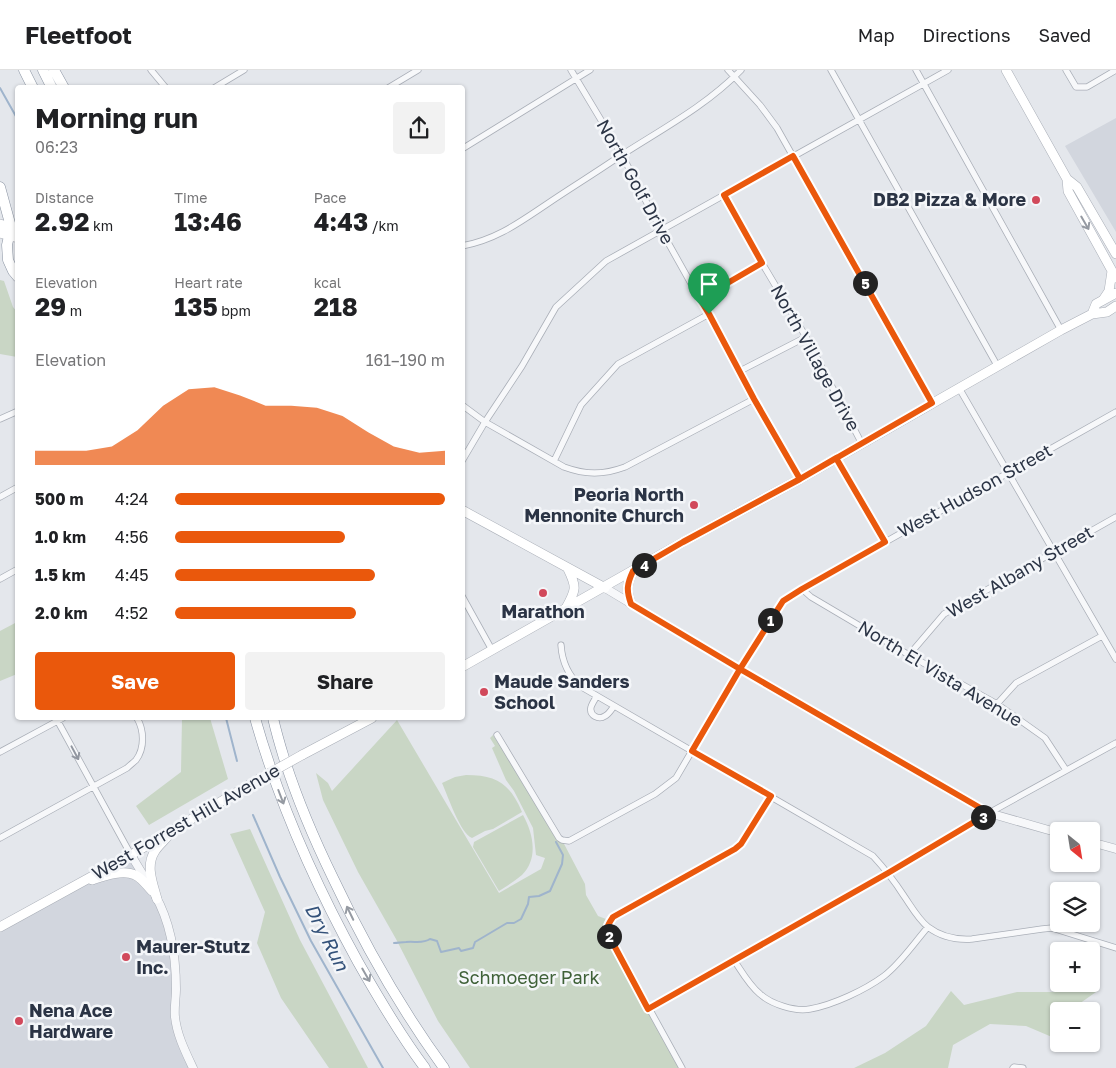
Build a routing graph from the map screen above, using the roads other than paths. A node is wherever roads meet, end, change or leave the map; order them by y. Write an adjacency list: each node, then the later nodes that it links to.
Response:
1 (24, 70): 20 (highway)
2 (43, 70): 21 (highway)
3 (54, 70): 22 (highway)
4 (151, 70): 23 (street)
5 (244, 70): 24 (street)
6 (418, 70): 25 (street)
7 (571, 70): 18 (street, North Golf Drive)
8 (590, 70): 18 (street)
9 (728, 70): 17 (street)
10 (741, 70): 17 (street)
11 (831, 70): 26 (street)
12 (916, 70): 19 (street)
13 (948, 70): 19 (street)
14 (1006, 70): 30 (main road)
15 (1066, 70): 16 (street)
16 (1116, 70)
17 (735, 77): 28 (street); 29 (street)
18 (577, 79): 27 (street); 28 (street, North Golf Drive)
19 (924, 84): 26 (street); 50 (street)
20 (32, 85)
21 (50, 85)
22 (62, 85)
23 (164, 85)
24 (219, 85)
25 (393, 85)
26 (859, 120): 29 (street); 52 (street)
27 (465, 147)
28 (622, 155): 34 (street, North Golf Drive); 37 (street)
29 (793, 156): 32 (street); 56 (street)
30 (1067, 179): 38 (main road); 42 (main road, one-way to 42)
31 (0, 191): 35 (highway)
32 (724, 195): 34 (street); 40 (street, North Village Drive)
33 (0, 224): 35 (main road)
34 (661, 230): 44 (street, North Golf Drive); 61 (street)
35 (11, 232): 39 (highway)
36 (0, 242): 39 (highway)
37 (465, 245)
38 (1116, 254)
39 (8, 260): 41 (highway)
40 (762, 263): 44 (street); 51 (street, North Village Drive)
41 (15, 273)
42 (1114, 274): 45 (main road)
43 (1116, 293): 45 (main road)
44 (700, 299): 48 (street, North Golf Drive)
45 (1103, 300): 49 (main road)
46 (1116, 306): 47 (main road)
47 (1111, 312): 49 (main road)
48 (709, 314): 53 (street, North Golf Drive); 65 (street)
49 (1092, 314): 50 (main road)
50 (1061, 330): 52 (main road)
51 (806, 337): 53 (street); 62 (street, North Village Drive)
52 (998, 367): 54 (main road)
53 (740, 371): 55 (street, North Golf Drive)
54 (959, 388): 56 (main road); 66 (street)
55 (754, 399): 65 (street); 67 (street, North Golf Drive)
56 (932, 403): 62 (main road)
57 (465, 407): 61 (street)
58 (15, 412): 60 (street)
59 (1116, 412): 66 (street, West Hudson Street)
60 (0, 419)
61 (485, 422): 63 (street); 65 (street)
62 (862, 444): 64 (main road)
63 (465, 456)
64 (836, 458): 67 (main road); 72 (street)
65 (554, 461)
66 (1009, 473): 72 (street, West Hudson Street); 73 (street)
67 (800, 479): 76 (main road)
68 (15, 489): 69 (street)
69 (0, 497)
70 (465, 512): 74 (main road)
71 (1116, 517): 73 (street, West Albany Street)
72 (885, 542): 79 (street, West Hudson Street)
73 (1055, 552): 83 (street); 86 (street, West Albany Street)
74 (568, 569): 78 (main road); 82 (main road)
75 (15, 570): 77 (street)
76 (633, 571): 78 (main road); 81 (main road)
77 (0, 578)
78 (604, 588): 81 (street); 82 (main road)
79 (802, 589): 86 (street, North El Vista Avenue); 89 (street, West Hudson Street)
80 (465, 601): 85 (street)
81 (631, 604): 89 (street)
82 (565, 609): 85 (main road)
83 (1102, 636): 87 (street); 91 (street)
84 (561, 645): 90 (street)
85 (492, 650): 88 (main road)
86 (908, 655): 91 (street, North El Vista Avenue)
87 (1116, 659)
88 (465, 665)
89 (740, 669): 102 (street, West Hudson Street); 108 (street)
90 (597, 696): 92 (street); 92 (street)
91 (998, 704): 104 (street, North El Vista Avenue)
92 (614, 706): 102 (street)
93 (57, 720): 103 (street)
94 (60, 720): 106 (street, one-way to 106)
95 (138, 720): 106 (street)
96 (255, 720): 125 (highway, one-way to 125)
97 (274, 720): 105 (highway)
98 (278, 720): 105 (highway)
99 (368, 720): 109 (main road, West Forrest Hill Avenue, bridge)
100 (497, 735): 102 (street, West Hudson Street)
101 (1116, 743): 104 (street)
102 (692, 751): 107 (street)
103 (0, 752)
104 (1066, 770): 108 (street)
105 (294, 785): 123 (highway, one-way to 105)
106 (93, 786): 111 (street); 114 (street)
107 (771, 796): 115 (street); 122 (street)
108 (989, 813): 110 (street); 115 (street)
109 (186, 822): 114 (main road, West Forrest Hill Avenue); 117 (main road)
110 (1050, 830)
111 (0, 838)
112 (1100, 845): 113 (street)
113 (1116, 849)
114 (131, 855): 116 (main road, West Forrest Hill Avenue); 117 (street)
115 (888, 873): 119 (street); 121 (street)
116 (70, 888): 117 (main road); 118 (main road, West Forrest Hill Avenue)
117 (155, 895): 124 (street)
118 (0, 926)
119 (928, 927): 120 (street); 121 (street)
120 (1116, 948)
121 (734, 960): 122 (street)
122 (648, 1009): 128 (street)
123 (418, 1031): 126 (highway); 127 (highway)
124 (193, 1068)
125 (425, 1068)
126 (444, 1068)
127 (451, 1068)
128 (682, 1068)
129 (1013, 1068): 130 (street)
130 (1023, 1068)

